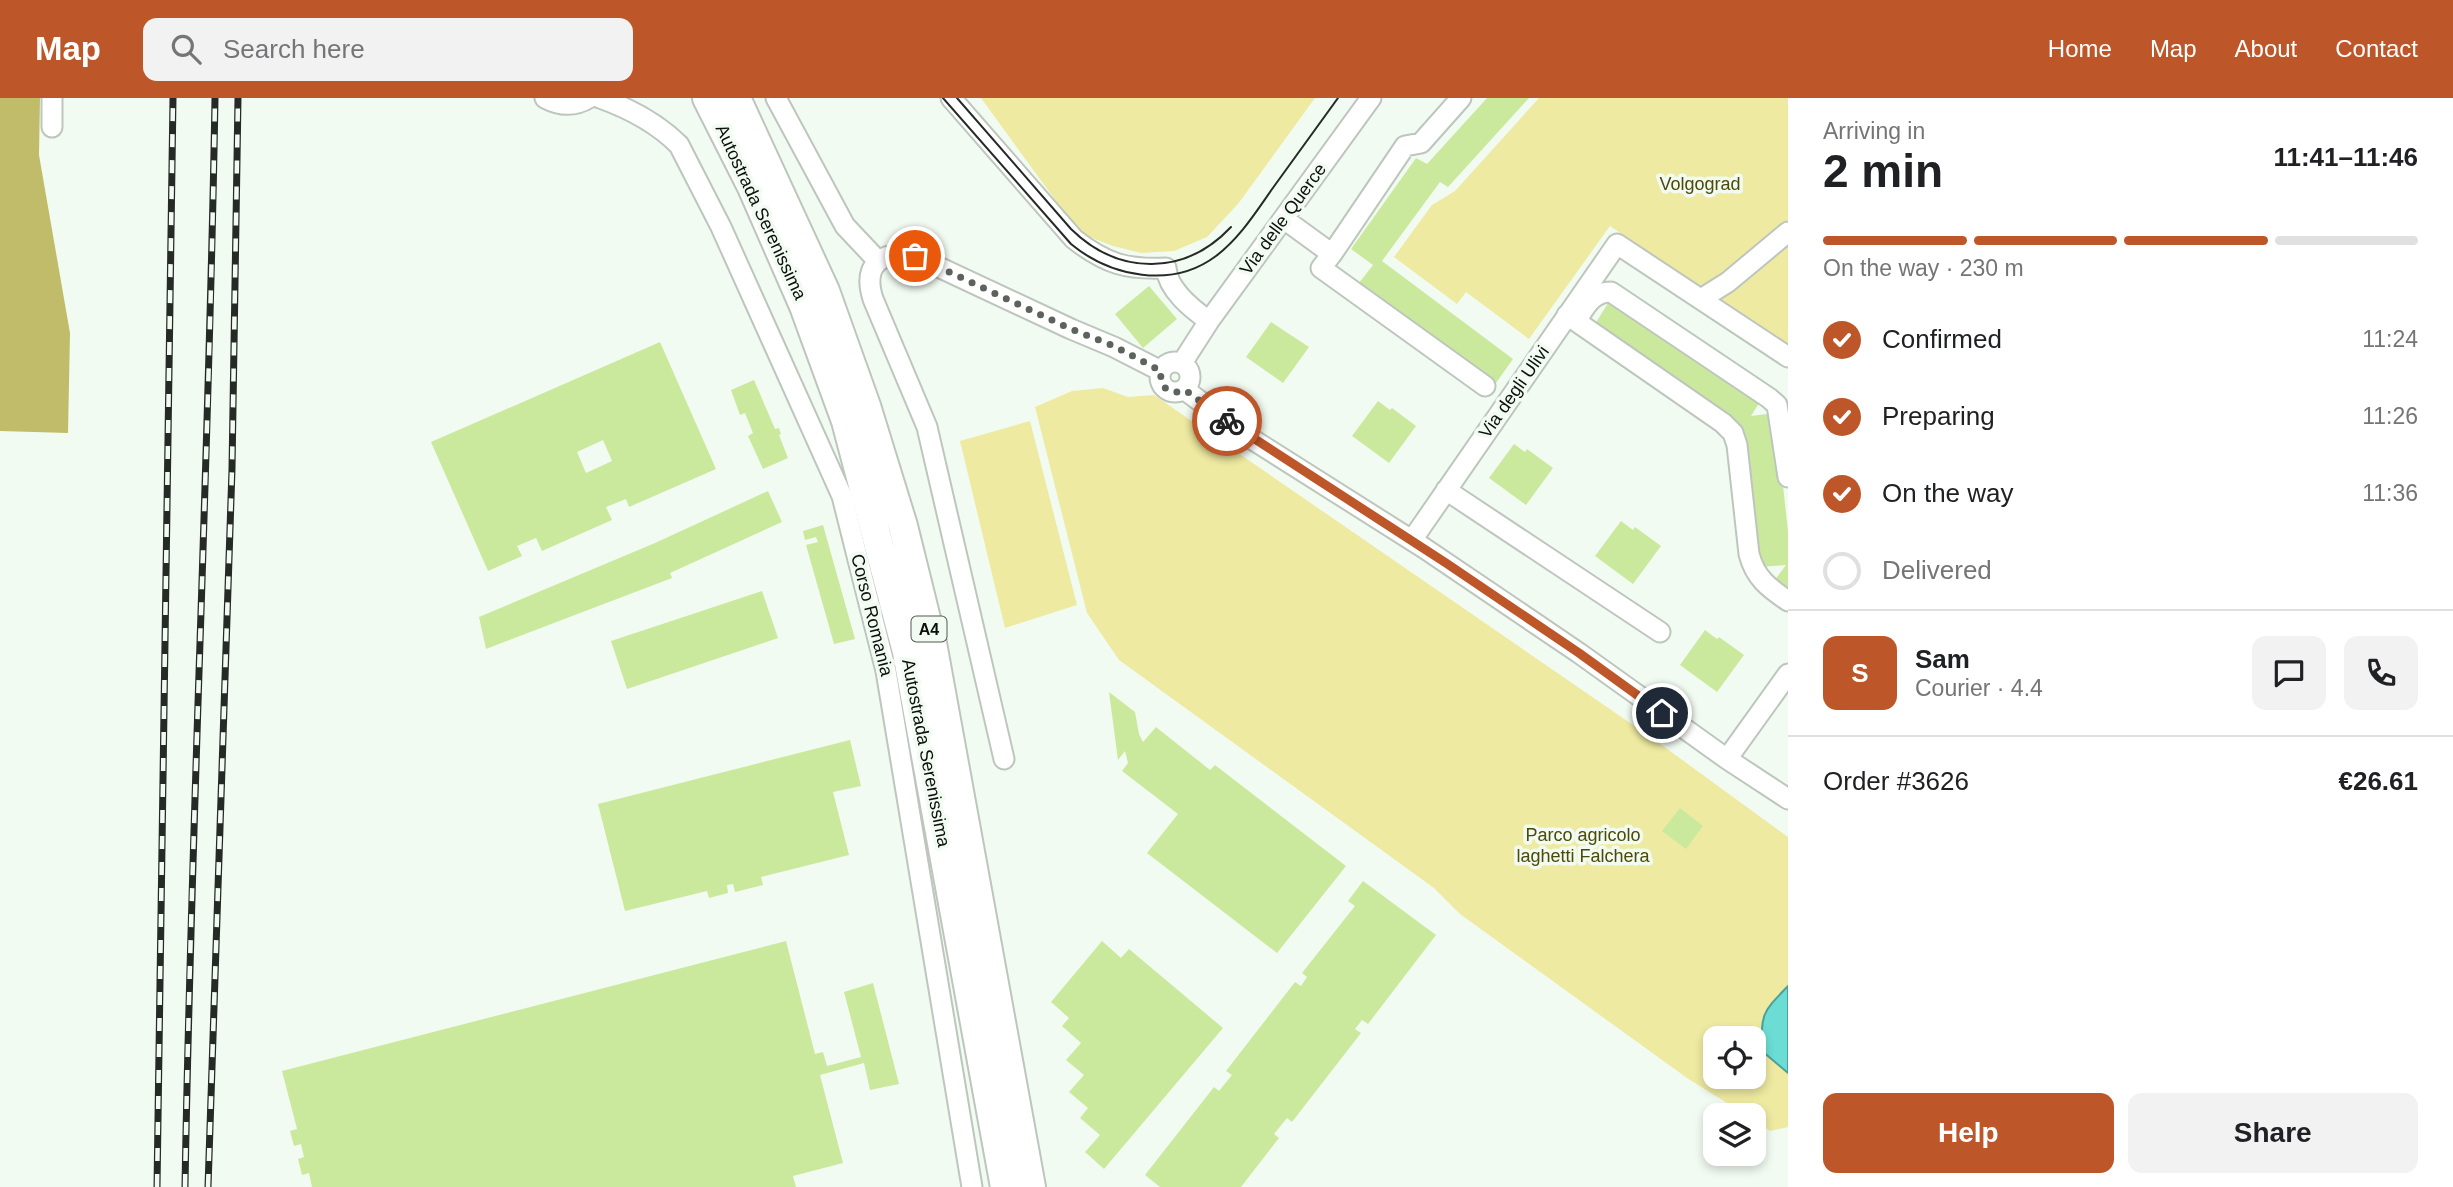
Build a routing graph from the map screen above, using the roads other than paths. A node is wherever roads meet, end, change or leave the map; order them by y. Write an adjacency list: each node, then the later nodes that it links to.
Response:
1 (52, 98): 12 (street)
2 (545, 98): 3 (street)
3 (589, 98)
4 (600, 98): 11 (street, Corso Romania)
5 (707, 98): 37 (highway, Autostrada Serenissima / A4)
6 (736, 98): 38 (highway, Autostrada Serenissima / A4)
7 (776, 98): 16 (street)
8 (951, 98): 19 (street)
9 (1371, 98): 13 (street, Via delle Querce)
10 (1461, 98): 15 (street)
11 (618, 101): 36 (street, Corso Romania)
12 (52, 127)
13 (1284, 219): 15 (street); 19 (street, Via delle Querce)
14 (1788, 232): 17 (street)
15 (1332, 254): 24 (street)
16 (878, 261): 23 (street); 33 (street)
17 (1701, 299): 18 (street, Via degli Ulivi); 21 (street)
18 (1571, 318): 27 (street); 28 (street, Via degli Ulivi); 30 (street)
19 (1209, 321): 20 (street, Via delle Querce)
20 (1196, 340): 22 (street, Via delle Querce); 26 (street)
21 (1788, 357)
22 (1182, 363): 23 (street); 25 (street)
23 (1161, 371): 25 (street)
24 (1485, 386)
25 (1185, 390): 26 (street)
26 (1202, 402): 29 (street)
27 (1788, 477)
28 (1446, 490): 29 (street, Via degli Ulivi); 31 (street)
29 (1412, 540): 34 (street)
30 (1788, 601)
31 (1660, 632)
32 (1788, 674): 34 (street)
33 (1004, 759)
34 (1727, 759): 35 (street)
35 (1788, 799)
36 (972, 1187)
37 (1005, 1187)
38 (1031, 1187)

